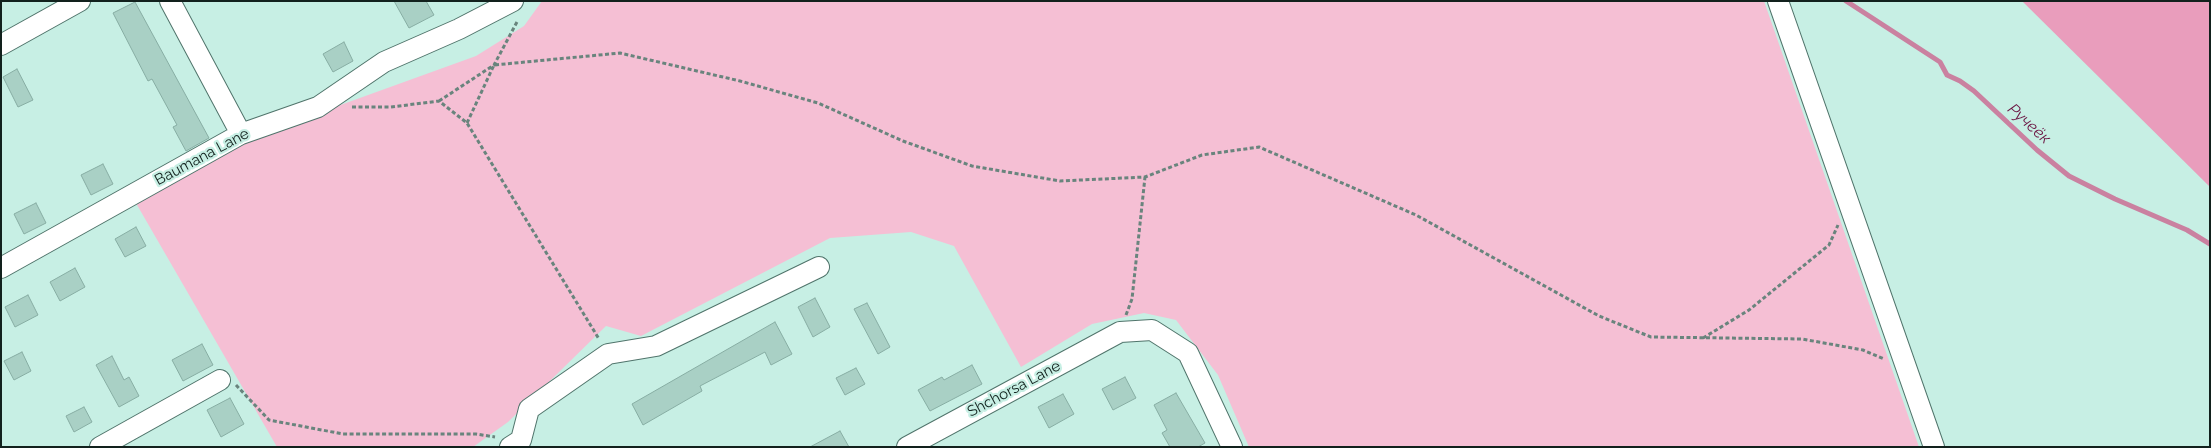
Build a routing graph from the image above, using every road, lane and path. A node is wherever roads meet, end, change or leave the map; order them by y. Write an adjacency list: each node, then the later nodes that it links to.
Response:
1 (80, 1): 5 (street)
2 (170, 1): 10 (street)
3 (1778, 1): 12 (street)
4 (516, 9): 6 (path); 8 (street, Baumana Lane)
5 (1, 45)
6 (494, 65): 7 (path); 9 (path); 11 (path)
7 (439, 101): 8 (path); 9 (path)
8 (318, 107): 10 (street, Baumana Lane)
9 (467, 123): 17 (path)
10 (241, 134): 14 (street, Baumana Lane)
11 (1145, 177): 15 (path); 16 (path)
12 (1848, 201): 16 (path); 18 (street)
13 (819, 266): 17 (street)
14 (1, 268)
15 (1120, 332): 22 (street, Shchorsa Lane); 23 (street)
16 (1702, 338): 18 (path)
17 (608, 354): 20 (street)
18 (1907, 369): 24 (street)
19 (220, 380): 20 (path); 21 (street)
20 (518, 444)
21 (100, 447)
22 (907, 447)
23 (1232, 447)
24 (1934, 447)

